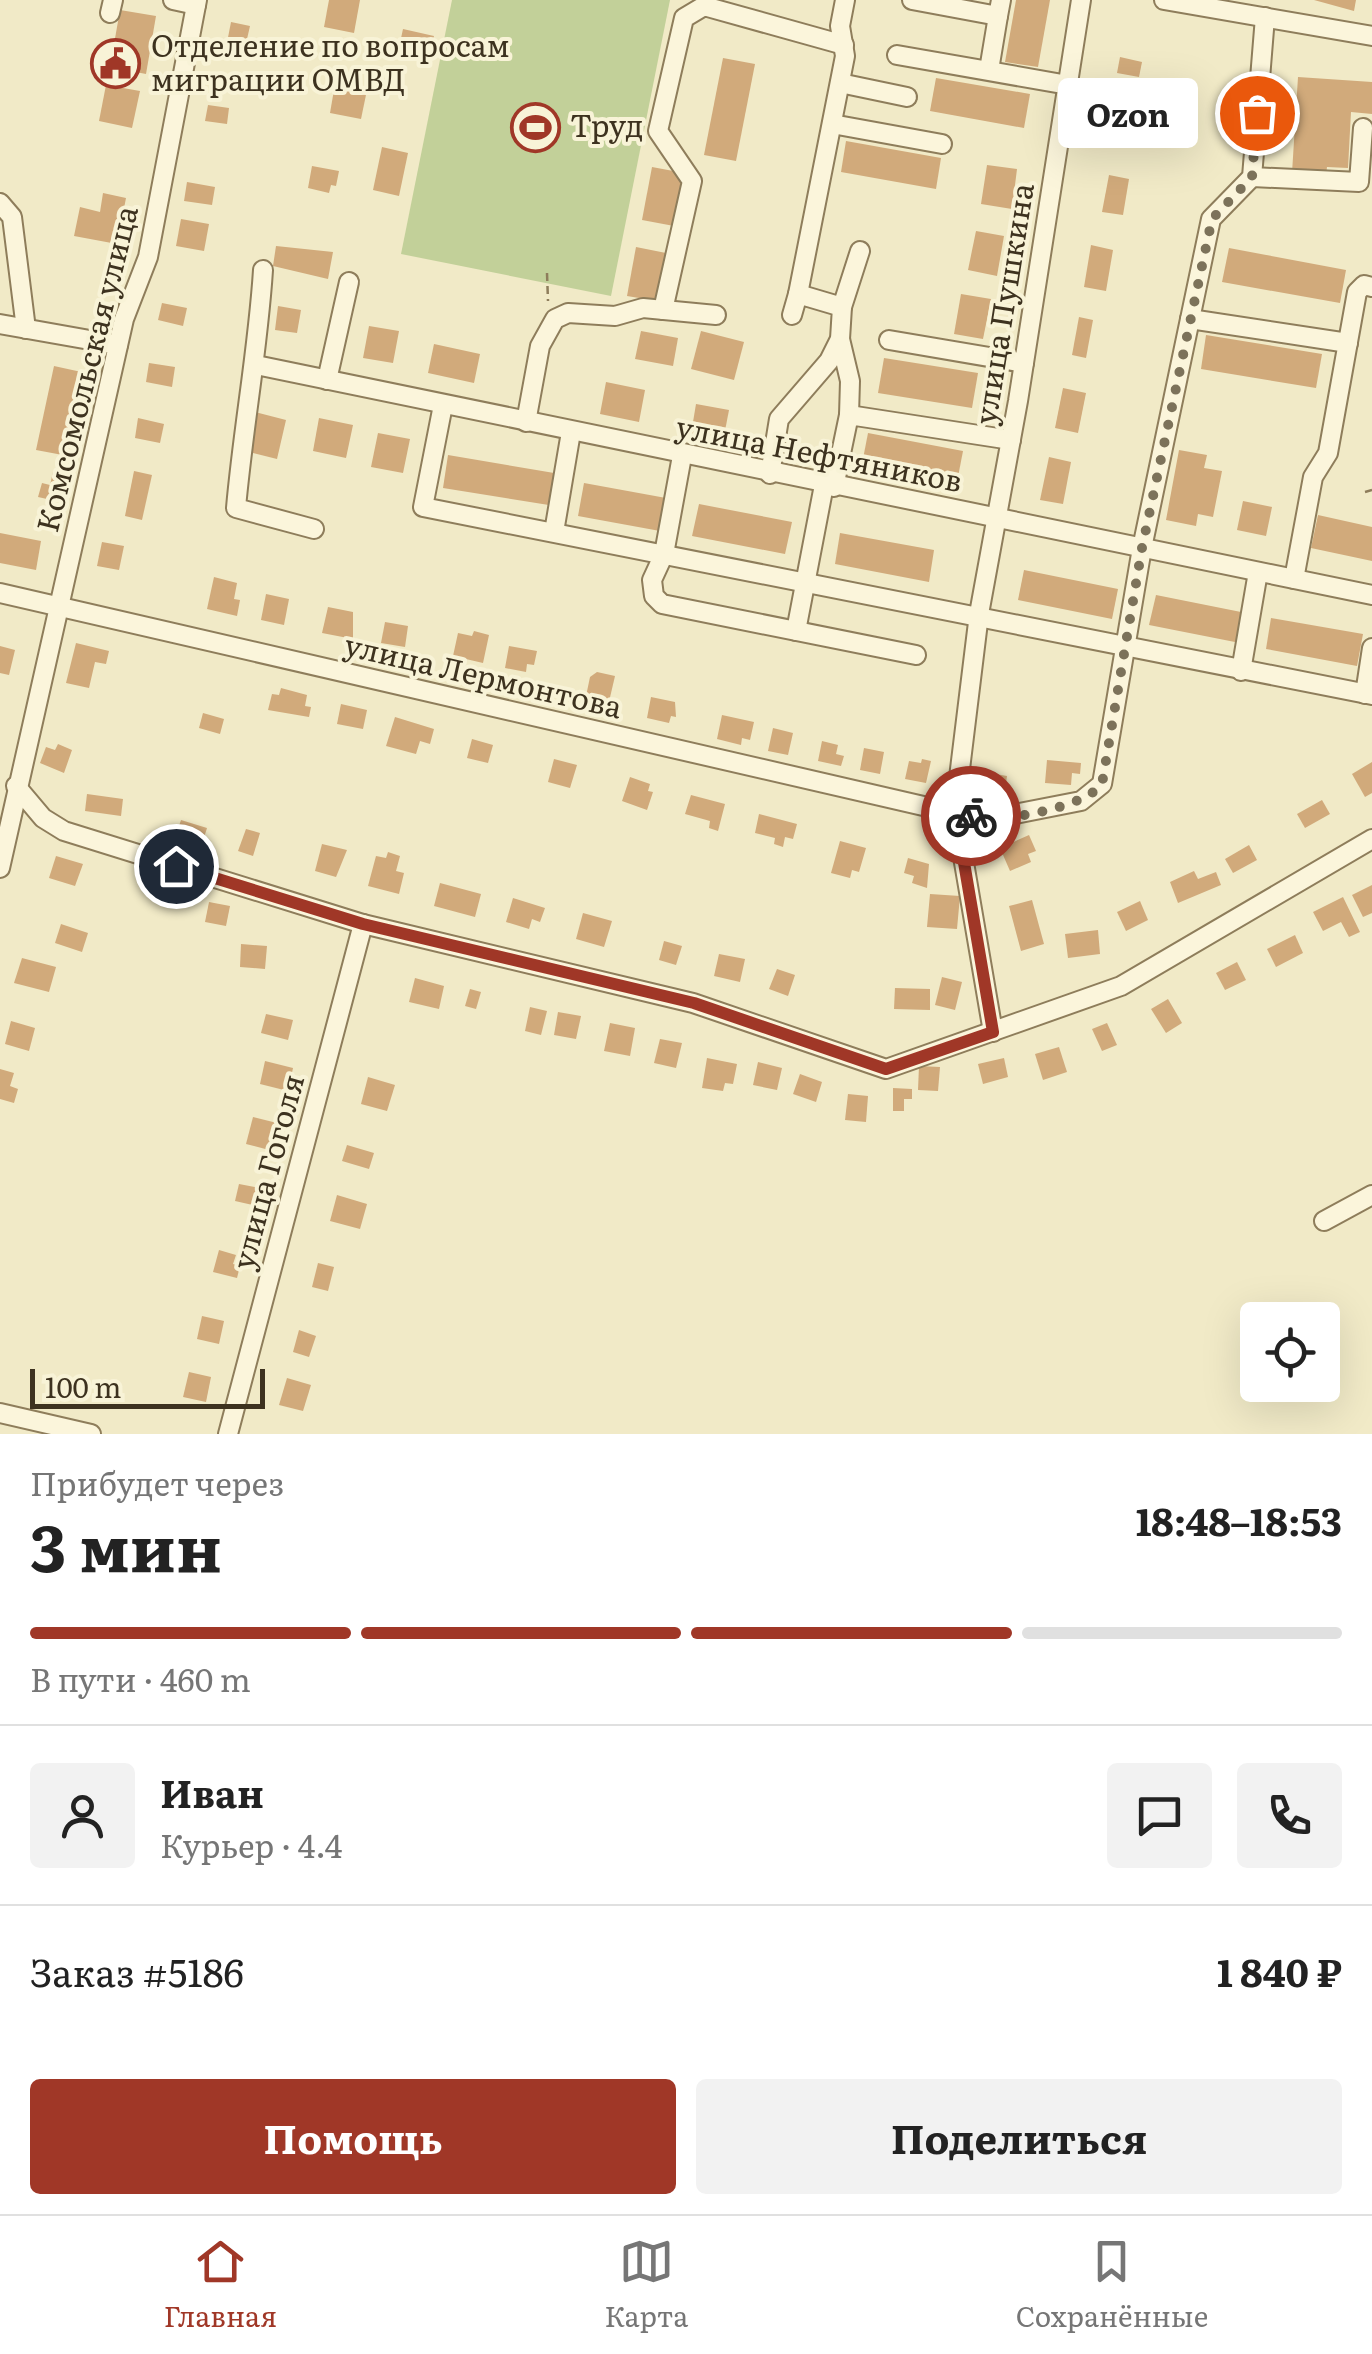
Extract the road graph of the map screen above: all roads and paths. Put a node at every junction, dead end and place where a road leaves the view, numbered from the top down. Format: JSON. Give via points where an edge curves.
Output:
{"nodes":[{"id":1,"x":173,"y":0,"type":"edge"},
{"id":2,"x":845,"y":0,"type":"edge"},
{"id":3,"x":912,"y":0,"type":"edge"},
{"id":4,"x":1081,"y":0,"type":"edge"},
{"id":5,"x":1164,"y":0,"type":"edge"},
{"id":6,"x":197,"y":3,"type":"edge"},
{"id":7,"x":1000,"y":8,"type":"edge"},
{"id":8,"x":1265,"y":18,"type":"junction"},
{"id":9,"x":1372,"y":36,"type":"edge"},
{"id":10,"x":844,"y":44,"type":"junction"},
{"id":11,"x":897,"y":54,"type":"dead end"},
{"id":12,"x":989,"y":70,"type":"junction"},
{"id":13,"x":840,"y":83,"type":"junction"},
{"id":14,"x":1068,"y":85,"type":"junction"},
{"id":15,"x":907,"y":96,"type":"dead end"},
{"id":16,"x":832,"y":124,"type":"junction"},
{"id":17,"x":1364,"y":128,"type":"dead end"},
{"id":18,"x":942,"y":144,"type":"dead end"},
{"id":19,"x":1252,"y":177,"type":"junction"},
{"id":20,"x":0,"y":203,"type":"edge"},
{"id":21,"x":860,"y":250,"type":"dead end"},
{"id":22,"x":264,"y":270,"type":"dead end"},
{"id":23,"x":547,"y":272,"type":"dead end"},
{"id":24,"x":349,"y":282,"type":"dead end"},
{"id":25,"x":1372,"y":287,"type":"edge"},
{"id":26,"x":798,"y":294,"type":"junction"},
{"id":27,"x":842,"y":307,"type":"junction"},
{"id":28,"x":663,"y":310,"type":"junction"},
{"id":29,"x":716,"y":315,"type":"dead end"},
{"id":30,"x":792,"y":315,"type":"dead end"},
{"id":31,"x":1190,"y":319,"type":"junction"},
{"id":32,"x":0,"y":324,"type":"edge"},
{"id":33,"x":26,"y":329,"type":"junction"},
{"id":34,"x":546,"y":330,"type":"junction"},
{"id":35,"x":840,"y":339,"type":"junction"},
{"id":36,"x":889,"y":340,"type":"dead end"},
{"id":37,"x":1348,"y":343,"type":"junction"},
{"id":38,"x":118,"y":345,"type":"junction"},
{"id":39,"x":1024,"y":363,"type":"junction"},
{"id":40,"x":256,"y":366,"type":"junction"},
{"id":41,"x":327,"y":380,"type":"junction"},
{"id":42,"x":443,"y":405,"type":"junction"},
{"id":43,"x":849,"y":415,"type":"junction"},
{"id":44,"x":526,"y":422,"type":"junction"},
{"id":45,"x":571,"y":432,"type":"junction"},
{"id":46,"x":1011,"y":440,"type":"junction"},
{"id":47,"x":682,"y":456,"type":"junction"},
{"id":48,"x":770,"y":474,"type":"junction"},
{"id":49,"x":829,"y":486,"type":"junction"},
{"id":50,"x":1372,"y":490,"type":"edge"},
{"id":51,"x":1364,"y":492,"type":"dead end"},
{"id":52,"x":996,"y":518,"type":"junction"},
{"id":53,"x":314,"y":529,"type":"dead end"},
{"id":54,"x":554,"y":532,"type":"junction"},
{"id":55,"x":1142,"y":548,"type":"junction"},
{"id":56,"x":664,"y":554,"type":"junction"},
{"id":57,"x":1258,"y":572,"type":"junction"},
{"id":58,"x":1294,"y":579,"type":"junction"},
{"id":59,"x":805,"y":581,"type":"junction"},
{"id":60,"x":0,"y":593,"type":"edge"},
{"id":61,"x":1372,"y":594,"type":"edge"},
{"id":62,"x":59,"y":605,"type":"junction"},
{"id":63,"x":979,"y":614,"type":"junction"},
{"id":64,"x":796,"y":631,"type":"junction"},
{"id":65,"x":1124,"y":647,"type":"junction"},
{"id":66,"x":1372,"y":648,"type":"edge"},
{"id":67,"x":916,"y":655,"type":"dead end"},
{"id":68,"x":1241,"y":671,"type":"junction"},
{"id":69,"x":1368,"y":694,"type":"edge"},
{"id":70,"x":16,"y":786,"type":"junction"},
{"id":71,"x":955,"y":810,"type":"junction"},
{"id":72,"x":1372,"y":839,"type":"edge"},
{"id":73,"x":0,"y":868,"type":"edge"},
{"id":74,"x":363,"y":924,"type":"junction"},
{"id":75,"x":993,"y":1032,"type":"junction"},
{"id":76,"x":1372,"y":1195,"type":"edge"},
{"id":77,"x":1324,"y":1221,"type":"dead end"},
{"id":78,"x":0,"y":1412,"type":"edge"},
{"id":79,"x":91,"y":1434,"type":"edge"},
{"id":80,"x":228,"y":1434,"type":"edge"}],
"edges":[{"from":1,"to":6,"type":"street"},
{"from":2,"to":10,"type":"street"},
{"from":3,"to":7,"type":"street"},
{"from":4,"to":14,"type":"street","name":"улица Пушкина"},
{"from":5,"to":8,"type":"street"},
{"from":6,"to":38,"type":"street","name":"Комсомольская улица","via":[[148,257]]},
{"from":7,"to":12,"type":"street"},
{"from":8,"to":9,"type":"street"},
{"from":8,"to":19,"type":"street"},
{"from":10,"to":13,"type":"street"},
{"from":10,"to":28,"type":"street","via":[[704,6],[684,18],[658,131],[692,181]]},
{"from":11,"to":12,"type":"street"},
{"from":12,"to":14,"type":"street"},
{"from":13,"to":15,"type":"street"},
{"from":13,"to":16,"type":"street"},
{"from":14,"to":39,"type":"street","name":"улица Пушкина"},
{"from":16,"to":18,"type":"street"},
{"from":16,"to":26,"type":"street"},
{"from":17,"to":19,"type":"street","via":[[1359,182]]},
{"from":19,"to":31,"type":"street","via":[[1212,219]]},
{"from":20,"to":33,"type":"street","via":[[12,217]]},
{"from":21,"to":27,"type":"street"},
{"from":22,"to":40,"type":"street"},
{"from":23,"to":34,"type":"path"},
{"from":24,"to":41,"type":"street"},
{"from":25,"to":37,"type":"street","via":[[1358,292]]},
{"from":26,"to":27,"type":"street"},
{"from":26,"to":30,"type":"street"},
{"from":27,"to":35,"type":"street"},
{"from":28,"to":29,"type":"street"},
{"from":28,"to":34,"type":"street","via":[[568,313]]},
{"from":31,"to":37,"type":"street"},
{"from":31,"to":55,"type":"street"},
{"from":32,"to":33,"type":"street"},
{"from":33,"to":38,"type":"street"},
{"from":34,"to":44,"type":"street"},
{"from":35,"to":43,"type":"street"},
{"from":35,"to":48,"type":"street","via":[[779,419]]},
{"from":36,"to":39,"type":"street"},
{"from":37,"to":58,"type":"street","via":[[1328,452],[1312,477],[1319,502]]},
{"from":38,"to":62,"type":"street","name":"Комсомольская улица"},
{"from":39,"to":46,"type":"street","name":"улица Пушкина"},
{"from":40,"to":41,"type":"street","name":"улица Нефтяников"},
{"from":40,"to":53,"type":"street","via":[[236,508]]},
{"from":41,"to":42,"type":"street","name":"улица Нефтяников"},
{"from":42,"to":44,"type":"street","name":"улица Нефтяников"},
{"from":42,"to":54,"type":"street","via":[[423,506]]},
{"from":43,"to":46,"type":"street"},
{"from":43,"to":49,"type":"street"},
{"from":44,"to":45,"type":"street","name":"улица Нефтяников"},
{"from":45,"to":47,"type":"street","name":"улица Нефтяников"},
{"from":45,"to":54,"type":"street"},
{"from":46,"to":52,"type":"street","name":"улица Пушкина"},
{"from":47,"to":48,"type":"street","name":"улица Нефтяников"},
{"from":47,"to":56,"type":"street"},
{"from":48,"to":49,"type":"street","name":"улица Нефтяников"},
{"from":49,"to":52,"type":"street","name":"улица Нефтяников"},
{"from":49,"to":59,"type":"street"},
{"from":50,"to":51,"type":"path"},
{"from":52,"to":55,"type":"street","name":"улица Нефтяников"},
{"from":52,"to":63,"type":"street","name":"улица Пушкина"},
{"from":54,"to":56,"type":"street"},
{"from":55,"to":57,"type":"street","name":"улица Нефтяников"},
{"from":55,"to":65,"type":"street"},
{"from":56,"to":59,"type":"street"},
{"from":56,"to":64,"type":"street","via":[[652,580],[662,604]]},
{"from":57,"to":58,"type":"street","name":"улица Нефтяников"},
{"from":57,"to":68,"type":"street"},
{"from":58,"to":61,"type":"street","name":"улица Нефтяников"},
{"from":59,"to":63,"type":"street"},
{"from":59,"to":64,"type":"street"},
{"from":60,"to":62,"type":"street","name":"улица Лермонтова"},
{"from":62,"to":70,"type":"street","name":"Комсомольская улица"},
{"from":62,"to":71,"type":"street","name":"улица Лермонтова"},
{"from":63,"to":65,"type":"street"},
{"from":63,"to":71,"type":"street","name":"улица Пушкина"},
{"from":64,"to":67,"type":"street"},
{"from":65,"to":68,"type":"street"},
{"from":65,"to":71,"type":"street","name":"улица Лермонтова","via":[[1096,792],[999,820]]},
{"from":66,"to":69,"type":"street"},
{"from":68,"to":69,"type":"street"},
{"from":70,"to":73,"type":"street","name":"Комсомольская улица"},
{"from":70,"to":74,"type":"street","via":[[64,831]]},
{"from":71,"to":75,"type":"street","name":"улица Пушкина"},
{"from":72,"to":75,"type":"street","via":[[1121,986]]},
{"from":74,"to":75,"type":"street","via":[[694,1003],[886,1069]]},
{"from":74,"to":80,"type":"street","name":"улица Гоголя"},
{"from":76,"to":77,"type":"street"},
{"from":78,"to":79,"type":"street"}]}
